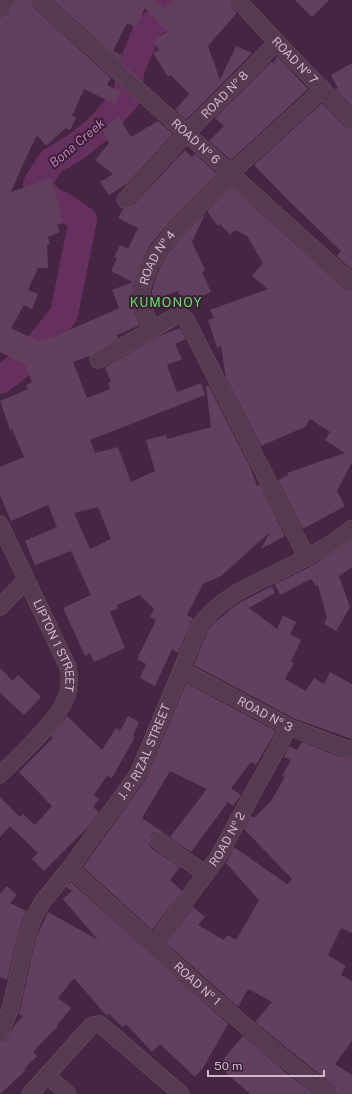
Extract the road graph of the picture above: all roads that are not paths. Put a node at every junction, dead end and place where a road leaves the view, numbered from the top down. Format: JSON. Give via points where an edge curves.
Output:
{"nodes":[{"id":1,"x":6,"y":0,"type":"edge"},
{"id":2,"x":39,"y":0,"type":"edge"},
{"id":3,"x":238,"y":0,"type":"edge"},
{"id":4,"x":0,"y":10,"type":"edge"},
{"id":5,"x":276,"y":43,"type":"junction"},
{"id":6,"x":323,"y":89,"type":"junction"},
{"id":7,"x":352,"y":121,"type":"edge"},
{"id":8,"x":187,"y":133,"type":"junction"},
{"id":9,"x":231,"y":173,"type":"junction"},
{"id":10,"x":125,"y":200,"type":"dead end"},
{"id":11,"x":352,"y":283,"type":"edge"},
{"id":12,"x":152,"y":328,"type":"junction"},
{"id":13,"x":98,"y":360,"type":"dead end"},
{"id":14,"x":0,"y":524,"type":"edge"},
{"id":15,"x":352,"y":528,"type":"edge"},
{"id":16,"x":307,"y":558,"type":"junction"},
{"id":17,"x":26,"y":580,"type":"junction"},
{"id":18,"x":0,"y":607,"type":"edge"},
{"id":19,"x":182,"y":670,"type":"junction"},
{"id":20,"x":289,"y":727,"type":"junction"},
{"id":21,"x":352,"y":749,"type":"edge"},
{"id":22,"x":0,"y":775,"type":"edge"},
{"id":23,"x":158,"y":841,"type":"dead end"},
{"id":24,"x":70,"y":868,"type":"junction"},
{"id":25,"x":206,"y":874,"type":"junction"},
{"id":26,"x":154,"y":944,"type":"junction"},
{"id":27,"x":0,"y":1034,"type":"edge"},
{"id":28,"x":47,"y":1075,"type":"junction"},
{"id":29,"x":30,"y":1094,"type":"edge"},
{"id":30,"x":68,"y":1094,"type":"edge"},
{"id":31,"x":181,"y":1094,"type":"edge"},
{"id":32,"x":329,"y":1094,"type":"edge"}],
"edges":[{"from":1,"to":4,"type":"street"},
{"from":2,"to":8,"type":"street","name":"ROAD № 6"},
{"from":3,"to":5,"type":"street","name":"ROAD № 7"},
{"from":5,"to":6,"type":"street","name":"ROAD № 7"},
{"from":5,"to":8,"type":"street","name":"ROAD № 8"},
{"from":6,"to":7,"type":"street","name":"ROAD № 7"},
{"from":6,"to":9,"type":"street","name":"ROAD № 4"},
{"from":8,"to":9,"type":"street","name":"ROAD № 6"},
{"from":8,"to":10,"type":"street","name":"ROAD № 8"},
{"from":9,"to":11,"type":"street","name":"ROAD № 6"},
{"from":9,"to":12,"type":"street","name":"ROAD № 4","via":[[174,231],[158,251],[148,270],[142,290],[142,305]]},
{"from":12,"to":13,"type":"street"},
{"from":12,"to":16,"type":"street","via":[[176,316],[186,319]]},
{"from":14,"to":17,"type":"street","name":"LIPTON 1 STREET"},
{"from":15,"to":16,"type":"street","name":"J. P. RIZAL STREET"},
{"from":16,"to":19,"type":"street","name":"J. P. RIZAL STREET","via":[[233,594],[209,613],[194,638]]},
{"from":17,"to":18,"type":"street"},
{"from":17,"to":22,"type":"street","name":"LIPTON 1 STREET","via":[[68,667],[70,679],[68,693],[55,718]]},
{"from":19,"to":20,"type":"street","name":"ROAD № 3"},
{"from":19,"to":24,"type":"street","name":"J. P. RIZAL STREET","via":[[138,774]]},
{"from":20,"to":21,"type":"street","name":"ROAD № 3"},
{"from":20,"to":25,"type":"street","name":"ROAD № 2","via":[[218,857]]},
{"from":23,"to":25,"type":"street"},
{"from":24,"to":26,"type":"street","name":"ROAD № 1"},
{"from":24,"to":27,"type":"street","name":"J. P. RIZAL STREET","via":[[43,901],[34,917],[27,935],[10,1010]]},
{"from":25,"to":26,"type":"street","name":"ROAD № 2"},
{"from":26,"to":32,"type":"street","name":"ROAD № 1","via":[[211,997]]},
{"from":28,"to":29,"type":"street"},
{"from":28,"to":30,"type":"street"},
{"from":28,"to":31,"type":"street","via":[[96,1023]]}]}
